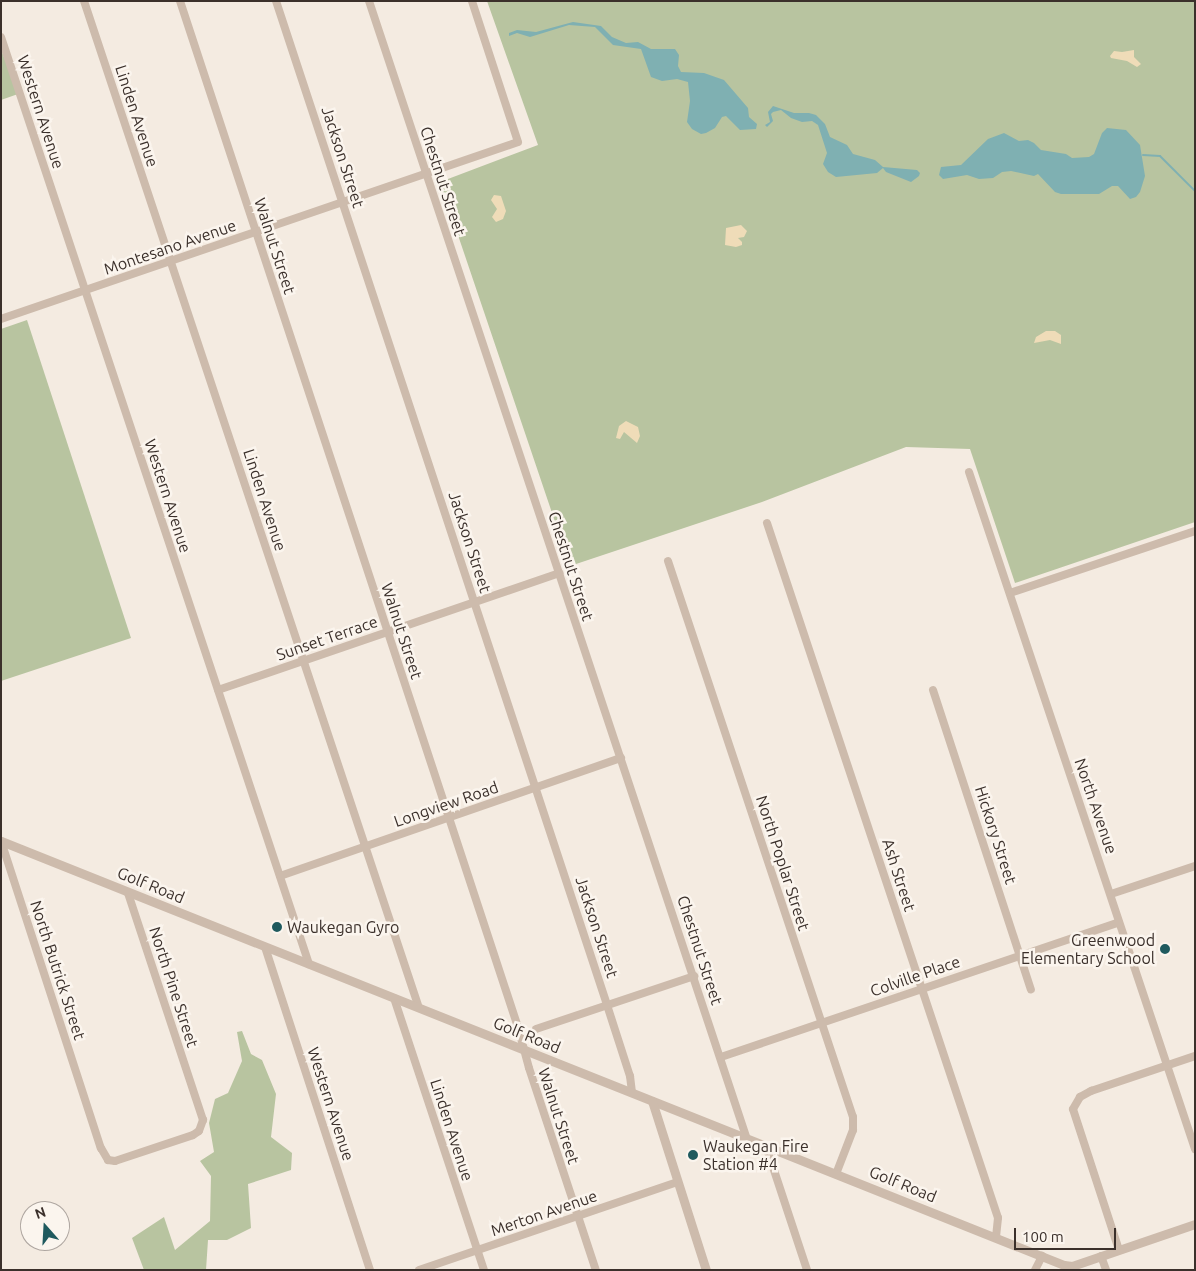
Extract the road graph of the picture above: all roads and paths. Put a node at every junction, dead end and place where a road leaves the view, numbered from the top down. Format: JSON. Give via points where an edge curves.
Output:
{"nodes":[{"id":1,"x":84,"y":1,"type":"edge"},
{"id":2,"x":180,"y":1,"type":"edge"},
{"id":3,"x":276,"y":1,"type":"edge"},
{"id":4,"x":369,"y":1,"type":"edge"},
{"id":5,"x":472,"y":1,"type":"edge"},
{"id":6,"x":1,"y":37,"type":"edge"},
{"id":7,"x":426,"y":174,"type":"junction"},
{"id":8,"x":342,"y":203,"type":"junction"},
{"id":9,"x":256,"y":232,"type":"junction"},
{"id":10,"x":171,"y":261,"type":"junction"},
{"id":11,"x":86,"y":290,"type":"junction"},
{"id":12,"x":1,"y":319,"type":"edge"},
{"id":13,"x":969,"y":472,"type":"dead end"},
{"id":14,"x":767,"y":523,"type":"dead end"},
{"id":15,"x":1195,"y":531,"type":"edge"},
{"id":16,"x":668,"y":561,"type":"dead end"},
{"id":17,"x":559,"y":573,"type":"junction"},
{"id":18,"x":1010,"y":593,"type":"junction"},
{"id":19,"x":474,"y":602,"type":"junction"},
{"id":20,"x":388,"y":632,"type":"junction"},
{"id":21,"x":303,"y":660,"type":"junction"},
{"id":22,"x":218,"y":690,"type":"junction"},
{"id":23,"x":933,"y":690,"type":"dead end"},
{"id":24,"x":621,"y":758,"type":"junction"},
{"id":25,"x":535,"y":788,"type":"junction"},
{"id":26,"x":449,"y":818,"type":"junction"},
{"id":27,"x":1,"y":841,"type":"edge"},
{"id":28,"x":365,"y":847,"type":"junction"},
{"id":29,"x":1195,"y":866,"type":"edge"},
{"id":30,"x":280,"y":876,"type":"junction"},
{"id":31,"x":128,"y":893,"type":"junction"},
{"id":32,"x":1111,"y":894,"type":"junction"},
{"id":33,"x":1119,"y":922,"type":"junction"},
{"id":34,"x":265,"y":947,"type":"junction"},
{"id":35,"x":1021,"y":954,"type":"junction"},
{"id":36,"x":309,"y":964,"type":"junction"},
{"id":37,"x":694,"y":976,"type":"junction"},
{"id":38,"x":922,"y":987,"type":"junction"},
{"id":39,"x":1031,"y":989,"type":"dead end"},
{"id":40,"x":394,"y":998,"type":"junction"},
{"id":41,"x":607,"y":1005,"type":"junction"},
{"id":42,"x":418,"y":1008,"type":"junction"},
{"id":43,"x":822,"y":1023,"type":"junction"},
{"id":44,"x":536,"y":1029,"type":"dead end"},
{"id":45,"x":524,"y":1050,"type":"junction"},
{"id":46,"x":1195,"y":1056,"type":"edge"},
{"id":47,"x":721,"y":1057,"type":"junction"},
{"id":48,"x":1167,"y":1065,"type":"junction"},
{"id":49,"x":193,"y":1090,"type":"joint"},
{"id":50,"x":632,"y":1093,"type":"junction"},
{"id":51,"x":652,"y":1101,"type":"junction"},
{"id":52,"x":748,"y":1139,"type":"junction"},
{"id":53,"x":766,"y":1146,"type":"junction"},
{"id":54,"x":1195,"y":1149,"type":"edge"},
{"id":55,"x":836,"y":1174,"type":"junction"},
{"id":56,"x":678,"y":1182,"type":"junction"},
{"id":57,"x":578,"y":1216,"type":"junction"},
{"id":58,"x":1195,"y":1224,"type":"edge"},
{"id":59,"x":996,"y":1237,"type":"junction"},
{"id":60,"x":478,"y":1250,"type":"junction"},
{"id":61,"x":1119,"y":1250,"type":"junction"},
{"id":62,"x":1042,"y":1256,"type":"junction"},
{"id":63,"x":1101,"y":1256,"type":"junction"},
{"id":64,"x":370,"y":1270,"type":"edge"},
{"id":65,"x":419,"y":1270,"type":"edge"},
{"id":66,"x":484,"y":1270,"type":"edge"},
{"id":67,"x":596,"y":1270,"type":"edge"},
{"id":68,"x":706,"y":1270,"type":"edge"},
{"id":69,"x":807,"y":1270,"type":"edge"},
{"id":70,"x":1035,"y":1270,"type":"edge"},
{"id":71,"x":1106,"y":1270,"type":"edge"}],
"edges":[{"from":1,"to":10,"type":"street","name":"Linden Avenue"},
{"from":2,"to":9,"type":"street","name":"Walnut Street"},
{"from":3,"to":8,"type":"street","name":"Jackson Street"},
{"from":4,"to":7,"type":"street","name":"Chestnut Street"},
{"from":5,"to":7,"type":"street","name":"Montesano Avenue","via":[[518,142]]},
{"from":6,"to":11,"type":"street","name":"Western Avenue"},
{"from":7,"to":8,"type":"street","name":"Montesano Avenue"},
{"from":7,"to":17,"type":"street","name":"Chestnut Street"},
{"from":8,"to":9,"type":"street","name":"Montesano Avenue"},
{"from":8,"to":19,"type":"street","name":"Jackson Street"},
{"from":9,"to":10,"type":"street","name":"Montesano Avenue"},
{"from":9,"to":20,"type":"street","name":"Walnut Street"},
{"from":10,"to":11,"type":"street","name":"Montesano Avenue"},
{"from":10,"to":21,"type":"street","name":"Linden Avenue"},
{"from":11,"to":12,"type":"street","name":"Montesano Avenue"},
{"from":11,"to":22,"type":"street","name":"Western Avenue"},
{"from":13,"to":18,"type":"street","name":"North Avenue"},
{"from":14,"to":38,"type":"street","name":"Ash Street"},
{"from":15,"to":18,"type":"street"},
{"from":16,"to":43,"type":"street","name":"North Poplar Street"},
{"from":17,"to":19,"type":"street","name":"Sunset Terrace"},
{"from":17,"to":24,"type":"street","name":"Chestnut Street"},
{"from":18,"to":32,"type":"street","name":"North Avenue"},
{"from":19,"to":20,"type":"street","name":"Sunset Terrace"},
{"from":19,"to":25,"type":"street","name":"Jackson Street"},
{"from":20,"to":21,"type":"street","name":"Sunset Terrace"},
{"from":20,"to":26,"type":"street","name":"Walnut Street"},
{"from":21,"to":22,"type":"street","name":"Sunset Terrace"},
{"from":21,"to":28,"type":"street","name":"Linden Avenue"},
{"from":22,"to":30,"type":"street","name":"Western Avenue"},
{"from":23,"to":35,"type":"street","name":"Hickory Street"},
{"from":24,"to":25,"type":"street","name":"Longview Road"},
{"from":24,"to":37,"type":"street","name":"Chestnut Street"},
{"from":25,"to":26,"type":"street","name":"Longview Road"},
{"from":25,"to":41,"type":"street","name":"Jackson Street"},
{"from":26,"to":28,"type":"street","name":"Longview Road"},
{"from":26,"to":45,"type":"street","name":"Walnut Street"},
{"from":27,"to":31,"type":"street","name":"Golf Road"},
{"from":27,"to":49,"type":"street","name":"North Butrick Street","via":[[105,1157],[114,1161],[194,1135],[203,1120]]},
{"from":28,"to":30,"type":"street","name":"Longview Road"},
{"from":28,"to":42,"type":"street","name":"Linden Avenue"},
{"from":29,"to":32,"type":"street"},
{"from":30,"to":36,"type":"street","name":"Western Avenue"},
{"from":31,"to":34,"type":"street","name":"Golf Road"},
{"from":31,"to":49,"type":"street","name":"North Pine Street"},
{"from":32,"to":33,"type":"street","name":"North Avenue"},
{"from":33,"to":35,"type":"street","name":"Colville Place"},
{"from":33,"to":48,"type":"street","name":"North Avenue"},
{"from":34,"to":36,"type":"street","name":"Golf Road"},
{"from":34,"to":64,"type":"street","name":"Western Avenue"},
{"from":35,"to":38,"type":"street","name":"Colville Place"},
{"from":35,"to":39,"type":"street","name":"Hickory Street"},
{"from":36,"to":40,"type":"street","name":"Golf Road"},
{"from":37,"to":41,"type":"street"},
{"from":37,"to":47,"type":"street","name":"Chestnut Street"},
{"from":38,"to":43,"type":"street","name":"Colville Place"},
{"from":38,"to":59,"type":"street","name":"Ash Street","via":[[998,1218]]},
{"from":40,"to":42,"type":"street","name":"Golf Road"},
{"from":40,"to":60,"type":"street","name":"Linden Avenue"},
{"from":41,"to":44,"type":"street"},
{"from":41,"to":50,"type":"street","name":"Jackson Street","via":[[630,1076]]},
{"from":42,"to":45,"type":"street","name":"Golf Road"},
{"from":43,"to":47,"type":"street","name":"Colville Place"},
{"from":43,"to":55,"type":"street","name":"North Poplar Street","via":[[853,1117],[853,1130]]},
{"from":45,"to":50,"type":"street","name":"Golf Road"},
{"from":45,"to":57,"type":"street","name":"Walnut Street"},
{"from":46,"to":48,"type":"street"},
{"from":47,"to":52,"type":"street","name":"Chestnut Street"},
{"from":48,"to":54,"type":"street","name":"North Avenue"},
{"from":48,"to":61,"type":"street","via":[[1091,1091],[1080,1097],[1073,1109]]},
{"from":50,"to":51,"type":"street","name":"Golf Road"},
{"from":51,"to":52,"type":"street","name":"Golf Road"},
{"from":51,"to":56,"type":"street"},
{"from":52,"to":53,"type":"street","name":"Golf Road"},
{"from":53,"to":55,"type":"street","name":"Golf Road"},
{"from":53,"to":69,"type":"street"},
{"from":55,"to":59,"type":"street","name":"Golf Road"},
{"from":56,"to":57,"type":"street","name":"Merton Avenue"},
{"from":56,"to":68,"type":"street"},
{"from":57,"to":60,"type":"street","name":"Merton Avenue"},
{"from":57,"to":67,"type":"street","name":"Walnut Street"},
{"from":58,"to":61,"type":"street","name":"Golf Road"},
{"from":59,"to":62,"type":"street","name":"Golf Road"},
{"from":60,"to":65,"type":"street","name":"Merton Avenue"},
{"from":60,"to":66,"type":"street","name":"Linden Avenue"},
{"from":61,"to":63,"type":"street","name":"Golf Road"},
{"from":62,"to":63,"type":"street","name":"Golf Road","via":[[1072,1266]]},
{"from":62,"to":70,"type":"street"},
{"from":63,"to":71,"type":"street"}]}
